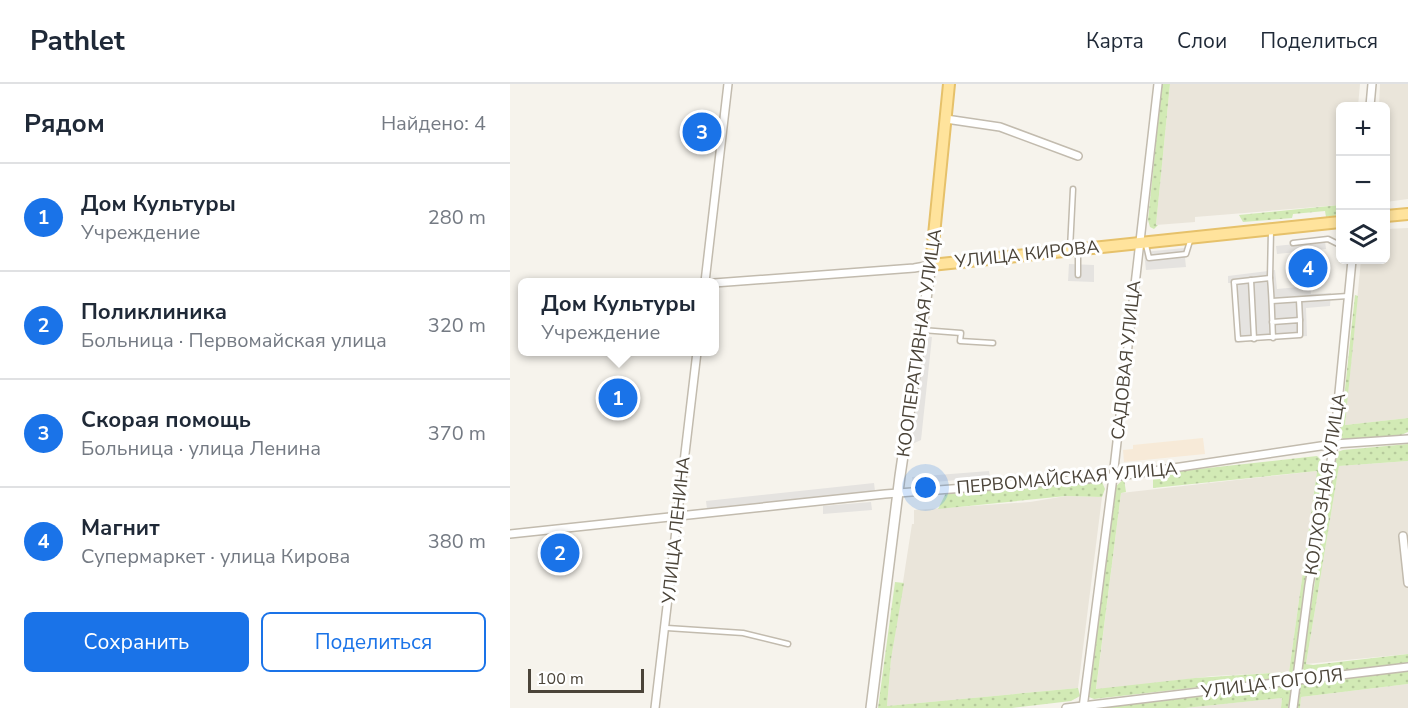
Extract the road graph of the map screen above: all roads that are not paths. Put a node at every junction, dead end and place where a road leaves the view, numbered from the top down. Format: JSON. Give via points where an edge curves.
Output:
{"nodes":[{"id":1,"x":728,"y":84,"type":"edge"},
{"id":2,"x":949,"y":84,"type":"edge"},
{"id":3,"x":1158,"y":84,"type":"edge"},
{"id":4,"x":1372,"y":84,"type":"edge"},
{"id":5,"x":1370,"y":102,"type":"edge"},
{"id":6,"x":946,"y":119,"type":"junction"},
{"id":7,"x":1078,"y":156,"type":"dead end"},
{"id":8,"x":1073,"y":189,"type":"dead end"},
{"id":9,"x":1408,"y":214,"type":"edge"},
{"id":10,"x":1390,"y":216,"type":"edge"},
{"id":11,"x":1336,"y":222,"type":"edge"},
{"id":12,"x":1270,"y":229,"type":"junction"},
{"id":13,"x":1191,"y":237,"type":"junction"},
{"id":14,"x":1142,"y":242,"type":"junction"},
{"id":15,"x":1293,"y":243,"type":"dead end"},
{"id":16,"x":1336,"y":243,"type":"edge"},
{"id":17,"x":1074,"y":249,"type":"junction"},
{"id":18,"x":1352,"y":264,"type":"edge"},
{"id":19,"x":931,"y":265,"type":"junction"},
{"id":20,"x":1078,"y":275,"type":"dead end"},
{"id":21,"x":705,"y":278,"type":"edge"},
{"id":22,"x":1270,"y":278,"type":"junction"},
{"id":23,"x":1251,"y":280,"type":"junction"},
{"id":24,"x":719,"y":283,"type":"edge"},
{"id":25,"x":1349,"y":296,"type":"junction"},
{"id":26,"x":1299,"y":299,"type":"junction"},
{"id":27,"x":1272,"y":301,"type":"junction"},
{"id":28,"x":1300,"y":320,"type":"junction"},
{"id":29,"x":1272,"y":322,"type":"junction"},
{"id":30,"x":920,"y":330,"type":"junction"},
{"id":31,"x":1273,"y":338,"type":"junction"},
{"id":32,"x":1254,"y":339,"type":"junction"},
{"id":33,"x":993,"y":344,"type":"dead end"},
{"id":34,"x":696,"y":356,"type":"edge"},
{"id":35,"x":1408,"y":439,"type":"edge"},
{"id":36,"x":1334,"y":444,"type":"junction"},
{"id":37,"x":1113,"y":477,"type":"junction"},
{"id":38,"x":898,"y":493,"type":"junction"},
{"id":39,"x":676,"y":517,"type":"junction"},
{"id":40,"x":510,"y":534,"type":"edge"},
{"id":41,"x":1402,"y":536,"type":"dead end"},
{"id":42,"x":1408,"y":583,"type":"edge"},
{"id":43,"x":667,"y":628,"type":"junction"},
{"id":44,"x":788,"y":644,"type":"dead end"},
{"id":45,"x":1408,"y":667,"type":"edge"},
{"id":46,"x":1297,"y":680,"type":"junction"},
{"id":47,"x":1083,"y":707,"type":"edge"},
{"id":48,"x":655,"y":708,"type":"edge"},
{"id":49,"x":871,"y":708,"type":"edge"},
{"id":50,"x":1066,"y":708,"type":"edge"},
{"id":51,"x":1293,"y":708,"type":"edge"}],
"edges":[{"from":1,"to":21,"type":"street"},
{"from":2,"to":6,"type":"main road","name":"КООПЕРАТИВНАЯ УЛИЦА"},
{"from":3,"to":14,"type":"street","name":"САДОВАЯ УЛИЦА"},
{"from":4,"to":5,"type":"street"},
{"from":6,"to":7,"type":"street","via":[[1000,127]]},
{"from":6,"to":19,"type":"main road","name":"КООПЕРАТИВНАЯ УЛИЦА"},
{"from":8,"to":17,"type":"lane"},
{"from":9,"to":10,"type":"main road"},
{"from":11,"to":12,"type":"main road","name":"УЛИЦА КИРОВА"},
{"from":12,"to":13,"type":"main road","name":"УЛИЦА КИРОВА"},
{"from":12,"to":22,"type":"lane"},
{"from":13,"to":14,"type":"main road","name":"УЛИЦА КИРОВА"},
{"from":13,"to":14,"type":"lane","via":[[1186,254],[1149,258]]},
{"from":14,"to":17,"type":"main road","name":"УЛИЦА КИРОВА"},
{"from":14,"to":37,"type":"street","name":"САДОВАЯ УЛИЦА"},
{"from":15,"to":16,"type":"lane","via":[[1328,239]]},
{"from":17,"to":19,"type":"main road","name":"УЛИЦА КИРОВА"},
{"from":17,"to":20,"type":"lane"},
{"from":18,"to":25,"type":"street","name":"КОЛХОЗНАЯ УЛИЦА"},
{"from":19,"to":24,"type":"street","name":"УЛИЦА КИРОВА"},
{"from":19,"to":30,"type":"street","name":"КООПЕРАТИВНАЯ УЛИЦА"},
{"from":22,"to":23,"type":"lane"},
{"from":22,"to":27,"type":"lane"},
{"from":23,"to":32,"type":"lane"},
{"from":23,"to":32,"type":"lane","via":[[1234,282],[1238,339]]},
{"from":25,"to":26,"type":"lane"},
{"from":25,"to":36,"type":"street","name":"КОЛХОЗНАЯ УЛИЦА"},
{"from":26,"to":27,"type":"lane"},
{"from":26,"to":28,"type":"lane"},
{"from":27,"to":29,"type":"lane"},
{"from":28,"to":29,"type":"lane"},
{"from":28,"to":31,"type":"lane","via":[[1300,335]]},
{"from":29,"to":31,"type":"lane"},
{"from":30,"to":33,"type":"lane","via":[[961,333],[960,341]]},
{"from":30,"to":38,"type":"street","name":"КООПЕРАТИВНАЯ УЛИЦА"},
{"from":31,"to":32,"type":"lane"},
{"from":34,"to":39,"type":"street","name":"УЛИЦА ЛЕНИНА"},
{"from":35,"to":36,"type":"street","name":"ПЕРВОМАЙСКАЯ УЛИЦА"},
{"from":36,"to":37,"type":"street","name":"ПЕРВОМАЙСКАЯ УЛИЦА"},
{"from":36,"to":46,"type":"street","name":"КОЛХОЗНАЯ УЛИЦА","via":[[1312,564]]},
{"from":37,"to":38,"type":"street","name":"ПЕРВОМАЙСКАЯ УЛИЦА"},
{"from":37,"to":47,"type":"street","name":"САДОВАЯ УЛИЦА"},
{"from":38,"to":39,"type":"street","name":"ПЕРВОМАЙСКАЯ УЛИЦА"},
{"from":38,"to":49,"type":"street","name":"КООПЕРАТИВНАЯ УЛИЦА"},
{"from":39,"to":40,"type":"street","name":"ПЕРВОМАЙСКАЯ УЛИЦА"},
{"from":39,"to":43,"type":"street","name":"УЛИЦА ЛЕНИНА"},
{"from":41,"to":42,"type":"street"},
{"from":43,"to":44,"type":"lane","via":[[743,633]]},
{"from":43,"to":48,"type":"street","name":"УЛИЦА ЛЕНИНА"},
{"from":45,"to":46,"type":"street","name":"УЛИЦА ГОГОЛЯ"},
{"from":46,"to":47,"type":"street","name":"УЛИЦА ГОГОЛЯ"},
{"from":46,"to":51,"type":"street","name":"КОЛХОЗНАЯ УЛИЦА"},
{"from":47,"to":50,"type":"street","name":"УЛИЦА ГОГОЛЯ"}]}
